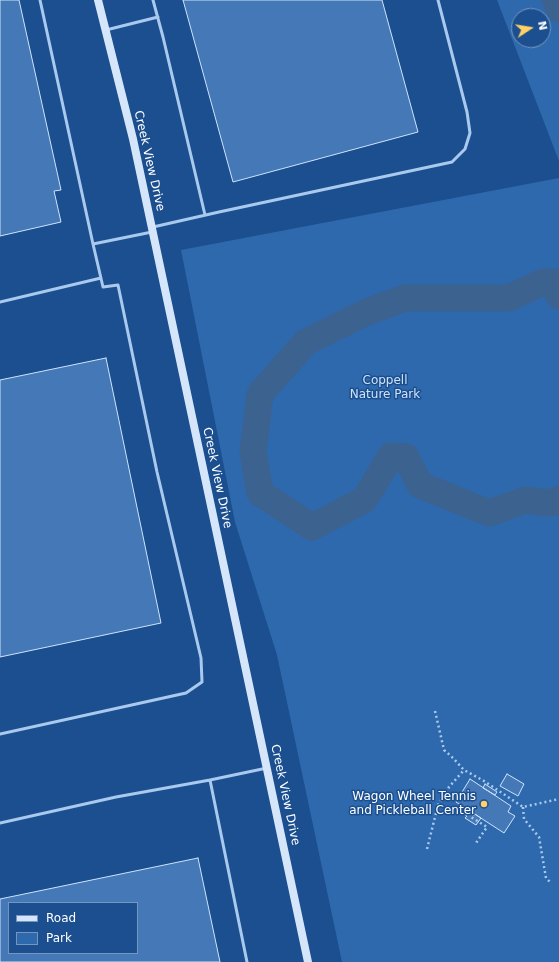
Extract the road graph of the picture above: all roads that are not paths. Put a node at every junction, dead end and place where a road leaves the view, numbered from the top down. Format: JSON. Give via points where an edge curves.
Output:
{"nodes":[{"id":1,"x":40,"y":0,"type":"edge"},
{"id":2,"x":98,"y":0,"type":"edge"},
{"id":3,"x":153,"y":0,"type":"edge"},
{"id":4,"x":438,"y":0,"type":"edge"},
{"id":5,"x":158,"y":17,"type":"junction"},
{"id":6,"x":106,"y":30,"type":"junction"},
{"id":7,"x":205,"y":215,"type":"junction"},
{"id":8,"x":152,"y":230,"type":"junction"},
{"id":9,"x":93,"y":244,"type":"junction"},
{"id":10,"x":101,"y":278,"type":"junction"},
{"id":11,"x":0,"y":302,"type":"edge"},
{"id":12,"x":0,"y":734,"type":"edge"},
{"id":13,"x":267,"y":768,"type":"junction"},
{"id":14,"x":210,"y":780,"type":"junction"},
{"id":15,"x":0,"y":823,"type":"edge"},
{"id":16,"x":247,"y":962,"type":"edge"},
{"id":17,"x":308,"y":962,"type":"edge"}],
"edges":[{"from":1,"to":9,"type":"lane"},
{"from":2,"to":6,"type":"street","name":"Creek View Drive"},
{"from":3,"to":5,"type":"lane"},
{"from":4,"to":7,"type":"lane","via":[[470,132],[465,149],[452,162]]},
{"from":5,"to":6,"type":"lane"},
{"from":5,"to":7,"type":"lane"},
{"from":6,"to":8,"type":"street","name":"Creek View Drive"},
{"from":7,"to":8,"type":"lane"},
{"from":8,"to":9,"type":"lane"},
{"from":8,"to":13,"type":"street","name":"Creek View Drive"},
{"from":9,"to":10,"type":"lane"},
{"from":10,"to":11,"type":"lane"},
{"from":10,"to":12,"type":"lane","via":[[103,287],[118,285],[157,472],[201,658],[202,682],[186,693]]},
{"from":13,"to":14,"type":"lane"},
{"from":13,"to":17,"type":"street","name":"Creek View Drive"},
{"from":14,"to":15,"type":"lane","via":[[116,797]]},
{"from":14,"to":16,"type":"lane"}]}
